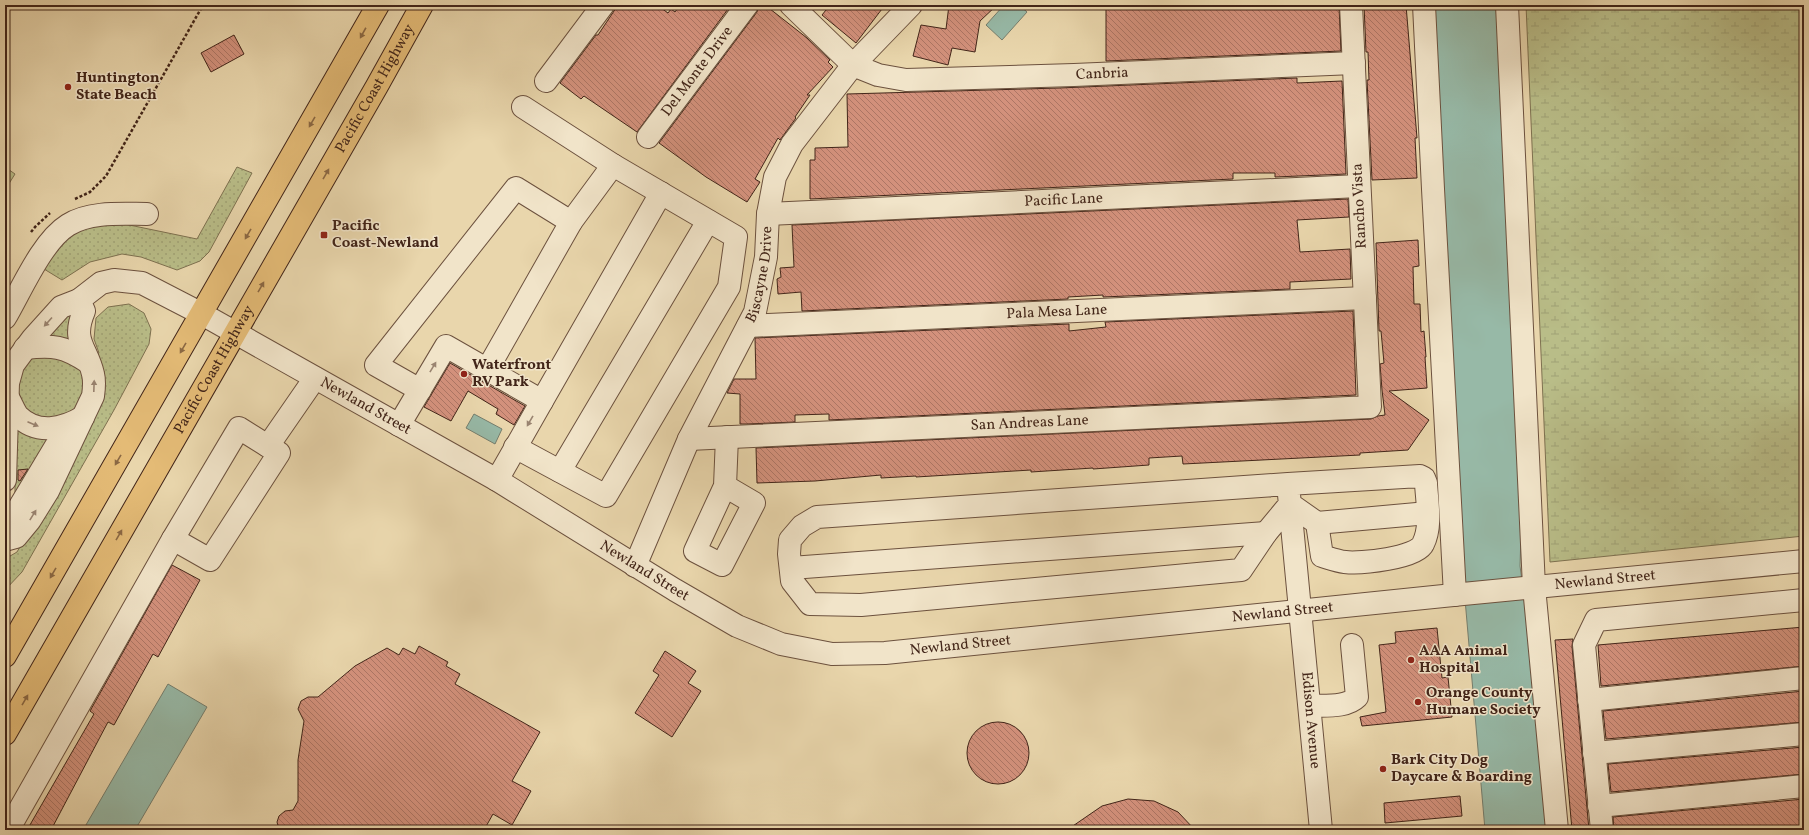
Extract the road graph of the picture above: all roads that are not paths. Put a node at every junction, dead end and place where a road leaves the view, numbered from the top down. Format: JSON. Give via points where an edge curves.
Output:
{"nodes":[{"id":1,"x":378,"y":5,"type":"edge"},
{"id":2,"x":422,"y":5,"type":"edge"},
{"id":3,"x":603,"y":5,"type":"edge"},
{"id":4,"x":747,"y":5,"type":"edge"},
{"id":5,"x":791,"y":5,"type":"edge"},
{"id":6,"x":911,"y":5,"type":"edge"},
{"id":7,"x":1351,"y":5,"type":"edge"},
{"id":8,"x":1424,"y":5,"type":"edge"},
{"id":9,"x":1507,"y":5,"type":"edge"},
{"id":10,"x":1354,"y":62,"type":"junction"},
{"id":11,"x":853,"y":64,"type":"junction"},
{"id":12,"x":546,"y":81,"type":"dead end"},
{"id":13,"x":523,"y":107,"type":"dead end"},
{"id":14,"x":648,"y":138,"type":"dead end"},
{"id":15,"x":613,"y":165,"type":"junction"},
{"id":16,"x":1359,"y":186,"type":"junction"},
{"id":17,"x":661,"y":193,"type":"junction"},
{"id":18,"x":147,"y":214,"type":"dead end"},
{"id":19,"x":768,"y":214,"type":"junction"},
{"id":20,"x":708,"y":221,"type":"junction"},
{"id":21,"x":571,"y":222,"type":"junction"},
{"id":22,"x":1365,"y":298,"type":"junction"},
{"id":23,"x":79,"y":300,"type":"junction"},
{"id":24,"x":202,"y":314,"type":"junction"},
{"id":25,"x":5,"y":318,"type":"edge"},
{"id":26,"x":748,"y":326,"type":"junction"},
{"id":27,"x":234,"y":332,"type":"junction"},
{"id":28,"x":25,"y":348,"type":"junction"},
{"id":29,"x":88,"y":362,"type":"junction"},
{"id":30,"x":487,"y":370,"type":"junction"},
{"id":31,"x":315,"y":378,"type":"junction"},
{"id":32,"x":420,"y":390,"type":"junction"},
{"id":33,"x":7,"y":396,"type":"junction"},
{"id":34,"x":542,"y":401,"type":"junction"},
{"id":35,"x":1370,"y":407,"type":"joint"},
{"id":36,"x":76,"y":422,"type":"junction"},
{"id":37,"x":399,"y":425,"type":"junction"},
{"id":38,"x":727,"y":437,"type":"junction"},
{"id":39,"x":689,"y":439,"type":"junction"},
{"id":40,"x":268,"y":446,"type":"junction"},
{"id":41,"x":515,"y":447,"type":"junction"},
{"id":42,"x":560,"y":471,"type":"junction"},
{"id":43,"x":5,"y":480,"type":"edge"},
{"id":44,"x":497,"y":480,"type":"junction"},
{"id":45,"x":725,"y":486,"type":"dead end"},
{"id":46,"x":1289,"y":494,"type":"junction"},
{"id":47,"x":1428,"y":512,"type":"junction"},
{"id":48,"x":1317,"y":523,"type":"junction"},
{"id":49,"x":5,"y":531,"type":"edge"},
{"id":50,"x":1266,"y":533,"type":"junction"},
{"id":51,"x":173,"y":538,"type":"junction"},
{"id":52,"x":5,"y":540,"type":"edge"},
{"id":53,"x":1804,"y":561,"type":"edge"},
{"id":54,"x":635,"y":566,"type":"junction"},
{"id":55,"x":791,"y":568,"type":"junction"},
{"id":56,"x":1530,"y":587,"type":"junction"},
{"id":57,"x":1459,"y":594,"type":"junction"},
{"id":58,"x":1804,"y":600,"type":"edge"},
{"id":59,"x":1301,"y":611,"type":"junction"},
{"id":60,"x":1352,"y":645,"type":"dead end"},
{"id":61,"x":5,"y":656,"type":"edge"},
{"id":62,"x":1804,"y":678,"type":"edge"},
{"id":63,"x":1589,"y":700,"type":"junction"},
{"id":64,"x":1310,"y":706,"type":"junction"},
{"id":65,"x":5,"y":734,"type":"edge"},
{"id":66,"x":1804,"y":734,"type":"edge"},
{"id":67,"x":1594,"y":753,"type":"junction"},
{"id":68,"x":1804,"y":786,"type":"edge"},
{"id":69,"x":1599,"y":806,"type":"junction"},
{"id":70,"x":8,"y":830,"type":"edge"},
{"id":71,"x":1321,"y":830,"type":"edge"},
{"id":72,"x":1557,"y":830,"type":"edge"},
{"id":73,"x":1602,"y":830,"type":"edge"}],
"edges":[{"from":1,"to":24,"type":"highway","one_way":true},
{"from":27,"to":2,"type":"highway","name":"Pacific Coast Highway","one_way":true},
{"from":3,"to":12,"type":"street"},
{"from":4,"to":14,"type":"street","name":"Del Monte Drive"},
{"from":5,"to":11,"type":"street","name":"Canbria"},
{"from":6,"to":11,"type":"street","name":"Biscayne Drive"},
{"from":7,"to":10,"type":"street","name":"Rancho Vista"},
{"from":8,"to":57,"type":"street","via":[[1432,189]]},
{"from":9,"to":56,"type":"street"},
{"from":10,"to":11,"type":"street","name":"Canbria","via":[[1082,75],[906,80],[878,75]]},
{"from":10,"to":16,"type":"street","name":"Rancho Vista"},
{"from":11,"to":19,"type":"street","name":"Biscayne Drive","via":[[792,144],[775,177]]},
{"from":13,"to":15,"type":"street"},
{"from":15,"to":17,"type":"street"},
{"from":15,"to":21,"type":"street"},
{"from":16,"to":19,"type":"street","name":"Pacific Lane"},
{"from":16,"to":22,"type":"street","name":"Rancho Vista"},
{"from":17,"to":20,"type":"street"},
{"from":17,"to":34,"type":"street"},
{"from":18,"to":25,"type":"street","via":[[89,217],[69,224],[53,237]]},
{"from":19,"to":26,"type":"street","name":"Biscayne Drive","via":[[766,257],[760,295]]},
{"from":20,"to":42,"type":"street"},
{"from":20,"to":42,"type":"street","via":[[736,237],[729,287],[610,490],[606,496]]},
{"from":21,"to":30,"type":"street"},
{"from":21,"to":32,"type":"street","via":[[516,188],[376,365]]},
{"from":22,"to":26,"type":"street","name":"Pala Mesa Lane"},
{"from":22,"to":35,"type":"street","name":"Rancho Vista"},
{"from":23,"to":24,"type":"street","name":"Newland Street","via":[[101,283],[128,280],[142,283]]},
{"from":23,"to":28,"type":"street","name":"Newland Street","one_way":true,"via":[[61,307]]},
{"from":23,"to":29,"type":"street","via":[[84,311],[79,334]]},
{"from":24,"to":27,"type":"street","name":"Newland Street"},
{"from":24,"to":61,"type":"highway","one_way":true},
{"from":26,"to":39,"type":"street","name":"Biscayne Drive"},
{"from":27,"to":31,"type":"street","name":"Newland Street"},
{"from":65,"to":27,"type":"highway","name":"Pacific Coast Highway","one_way":true},
{"from":28,"to":29,"type":"street","via":[[60,347],[72,351]]},
{"from":28,"to":33,"type":"street","via":[[13,365]]},
{"from":36,"to":29,"type":"street","one_way":true,"via":[[93,396],[95,384]]},
{"from":32,"to":30,"type":"street","one_way":true,"via":[[446,346]]},
{"from":30,"to":34,"type":"street"},
{"from":31,"to":37,"type":"street","name":"Newland Street"},
{"from":31,"to":40,"type":"street"},
{"from":32,"to":37,"type":"street"},
{"from":33,"to":36,"type":"street","one_way":true,"via":[[18,416],[31,424],[58,428]]},
{"from":33,"to":43,"type":"street"},
{"from":34,"to":41,"type":"street","one_way":true},
{"from":35,"to":38,"type":"street","name":"San Andreas Lane"},
{"from":36,"to":49,"type":"street"},
{"from":52,"to":36,"type":"street","one_way":true,"via":[[16,537],[48,491]]},
{"from":37,"to":44,"type":"street","name":"Newland Street"},
{"from":38,"to":39,"type":"street","name":"San Andreas Lane"},
{"from":38,"to":45,"type":"street"},
{"from":39,"to":54,"type":"street","name":"Biscayne Drive"},
{"from":40,"to":51,"type":"street","via":[[239,428]]},
{"from":40,"to":51,"type":"street","via":[[279,452],[210,560]]},
{"from":41,"to":42,"type":"street"},
{"from":41,"to":44,"type":"street"},
{"from":44,"to":54,"type":"street","name":"Newland Street"},
{"from":46,"to":47,"type":"street","via":[[1420,476],[1426,483]]},
{"from":46,"to":48,"type":"street"},
{"from":46,"to":50,"type":"street"},
{"from":46,"to":55,"type":"street","via":[[817,517],[802,526],[790,540]]},
{"from":46,"to":59,"type":"street","name":"Edison Avenue"},
{"from":47,"to":48,"type":"street"},
{"from":47,"to":48,"type":"street","via":[[1423,545],[1417,552],[1398,558],[1346,563],[1322,556]]},
{"from":50,"to":55,"type":"street"},
{"from":50,"to":55,"type":"street","via":[[1242,570],[861,605],[810,604],[792,581]]},
{"from":51,"to":70,"type":"street"},
{"from":53,"to":56,"type":"street","name":"Newland Street"},
{"from":54,"to":59,"type":"street","name":"Newland Street","via":[[737,626],[781,644],[832,654],[885,653]]},
{"from":56,"to":57,"type":"street","name":"Newland Street"},
{"from":56,"to":72,"type":"street"},
{"from":57,"to":59,"type":"street","name":"Newland Street"},
{"from":58,"to":63,"type":"street","via":[[1596,620],[1584,645]]},
{"from":59,"to":64,"type":"street","name":"Edison Avenue"},
{"from":60,"to":64,"type":"street","via":[[1357,697],[1346,703]]},
{"from":62,"to":63,"type":"street"},
{"from":63,"to":67,"type":"street"},
{"from":64,"to":71,"type":"street","name":"Edison Avenue"},
{"from":66,"to":67,"type":"street"},
{"from":67,"to":69,"type":"street"},
{"from":68,"to":69,"type":"street"},
{"from":69,"to":73,"type":"street"}]}
